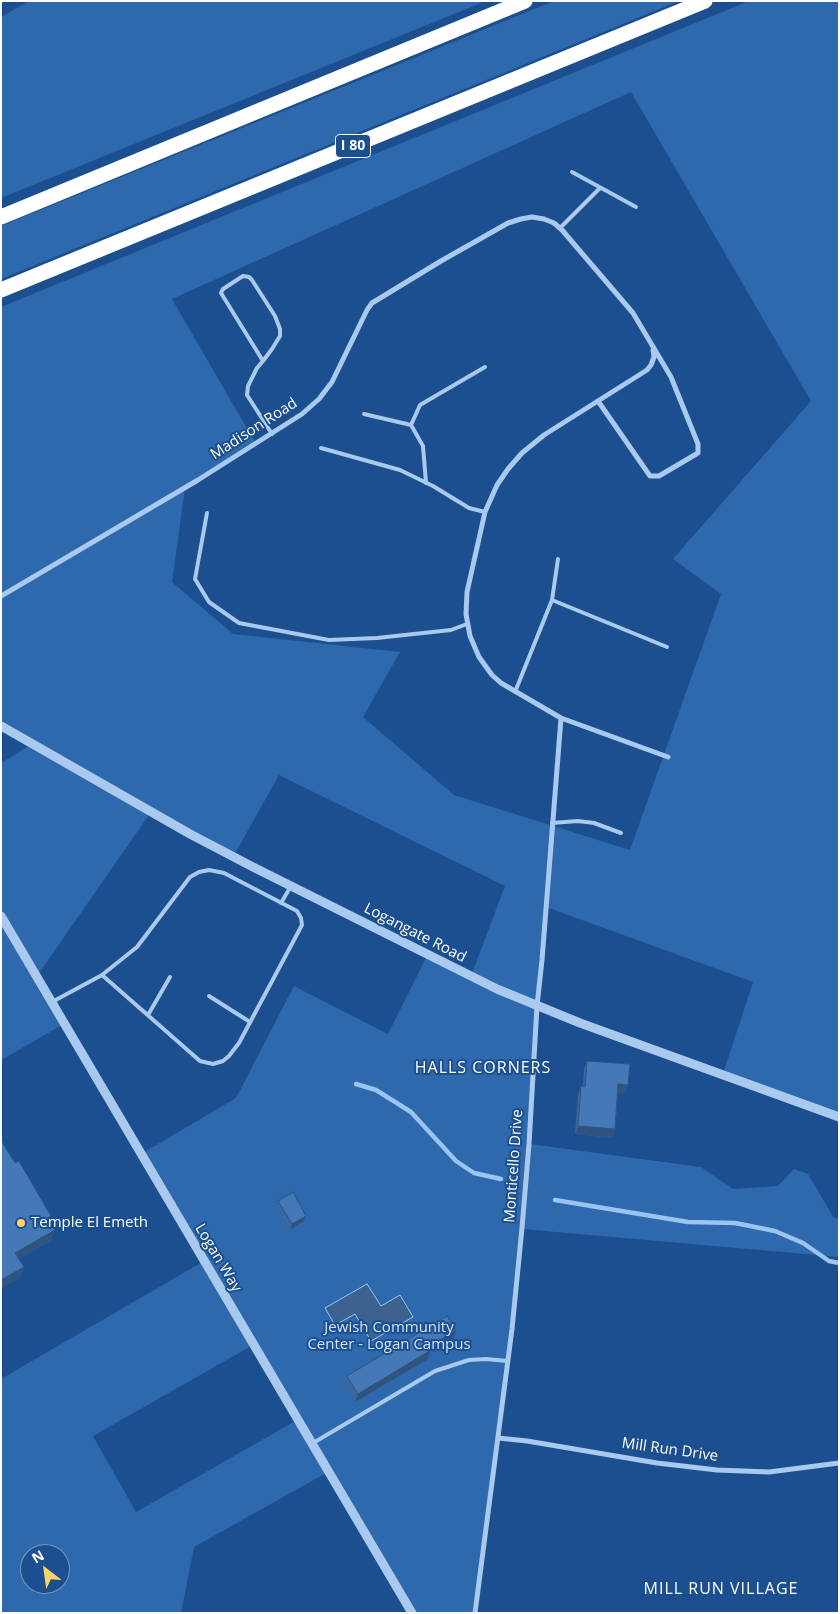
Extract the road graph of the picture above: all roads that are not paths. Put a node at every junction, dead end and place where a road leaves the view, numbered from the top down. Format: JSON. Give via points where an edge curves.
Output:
{"nodes":[{"id":1,"x":525,"y":1,"type":"edge"},
{"id":2,"x":705,"y":1,"type":"edge"},
{"id":3,"x":572,"y":172,"type":"dead end"},
{"id":4,"x":600,"y":188,"type":"junction"},
{"id":5,"x":636,"y":207,"type":"dead end"},
{"id":6,"x":1,"y":216,"type":"edge"},
{"id":7,"x":560,"y":228,"type":"junction"},
{"id":8,"x":1,"y":290,"type":"edge"},
{"id":9,"x":652,"y":344,"type":"junction"},
{"id":10,"x":263,"y":361,"type":"junction"},
{"id":11,"x":485,"y":366,"type":"dead end"},
{"id":12,"x":598,"y":401,"type":"junction"},
{"id":13,"x":364,"y":414,"type":"dead end"},
{"id":14,"x":411,"y":425,"type":"junction"},
{"id":15,"x":272,"y":434,"type":"junction"},
{"id":16,"x":320,"y":448,"type":"dead end"},
{"id":17,"x":426,"y":483,"type":"junction"},
{"id":18,"x":485,"y":512,"type":"junction"},
{"id":19,"x":207,"y":513,"type":"dead end"},
{"id":20,"x":558,"y":559,"type":"dead end"},
{"id":21,"x":1,"y":596,"type":"edge"},
{"id":22,"x":552,"y":600,"type":"junction"},
{"id":23,"x":467,"y":624,"type":"junction"},
{"id":24,"x":667,"y":647,"type":"dead end"},
{"id":25,"x":515,"y":692,"type":"junction"},
{"id":26,"x":561,"y":718,"type":"junction"},
{"id":27,"x":1,"y":726,"type":"edge"},
{"id":28,"x":668,"y":757,"type":"dead end"},
{"id":29,"x":552,"y":823,"type":"junction"},
{"id":30,"x":621,"y":833,"type":"dead end"},
{"id":31,"x":291,"y":886,"type":"junction"},
{"id":32,"x":281,"y":903,"type":"junction"},
{"id":33,"x":1,"y":916,"type":"edge"},
{"id":34,"x":102,"y":975,"type":"junction"},
{"id":35,"x":170,"y":977,"type":"dead end"},
{"id":36,"x":209,"y":996,"type":"dead end"},
{"id":37,"x":52,"y":1002,"type":"junction"},
{"id":38,"x":537,"y":1006,"type":"junction"},
{"id":39,"x":148,"y":1015,"type":"junction"},
{"id":40,"x":250,"y":1022,"type":"junction"},
{"id":41,"x":839,"y":1117,"type":"edge"},
{"id":42,"x":508,"y":1361,"type":"junction"},
{"id":43,"x":498,"y":1438,"type":"junction"},
{"id":44,"x":312,"y":1444,"type":"junction"},
{"id":45,"x":839,"y":1463,"type":"edge"},
{"id":46,"x":412,"y":1613,"type":"edge"},
{"id":47,"x":475,"y":1613,"type":"edge"}],
"edges":[{"from":1,"to":6,"type":"highway"},
{"from":2,"to":8,"type":"highway","number":"I 80"},
{"from":3,"to":4,"type":"lane"},
{"from":4,"to":5,"type":"lane"},
{"from":4,"to":7,"type":"lane"},
{"from":7,"to":9,"type":"street","name":"Madison Road","via":[[633,313]]},
{"from":7,"to":15,"type":"street","name":"Madison Road","via":[[544,219],[521,219],[508,223],[372,303],[332,382],[302,414]]},
{"from":9,"to":12,"type":"street","via":[[654,357],[647,370]]},
{"from":9,"to":12,"type":"street","name":"Madison Road","via":[[678,394],[698,444],[698,452],[659,476],[650,476]]},
{"from":10,"to":10,"type":"lane","via":[[280,336],[280,329],[252,280],[243,276],[221,293]]},
{"from":10,"to":15,"type":"lane","via":[[248,386],[247,394]]},
{"from":11,"to":14,"type":"lane","via":[[420,406]]},
{"from":12,"to":18,"type":"street","via":[[522,453],[497,485]]},
{"from":13,"to":14,"type":"lane"},
{"from":14,"to":17,"type":"lane","via":[[423,446]]},
{"from":15,"to":21,"type":"street","name":"Madison Road"},
{"from":16,"to":17,"type":"lane","via":[[400,470]]},
{"from":17,"to":18,"type":"lane","via":[[469,508]]},
{"from":18,"to":23,"type":"street","via":[[467,592]]},
{"from":19,"to":23,"type":"lane","via":[[195,579],[209,602],[239,623],[329,640],[451,630]]},
{"from":20,"to":22,"type":"lane"},
{"from":22,"to":24,"type":"lane"},
{"from":22,"to":25,"type":"lane"},
{"from":23,"to":25,"type":"street","via":[[473,646],[484,665]]},
{"from":25,"to":26,"type":"street"},
{"from":26,"to":28,"type":"street"},
{"from":26,"to":29,"type":"street","name":"Monticello Drive"},
{"from":27,"to":31,"type":"street","name":"Logangate Road","via":[[190,834]]},
{"from":29,"to":30,"type":"lane","via":[[594,823]]},
{"from":29,"to":38,"type":"street","name":"Monticello Drive"},
{"from":31,"to":32,"type":"lane"},
{"from":31,"to":38,"type":"street","name":"Logangate Road"},
{"from":32,"to":34,"type":"lane","via":[[224,873],[199,872],[190,877],[137,947]]},
{"from":32,"to":40,"type":"lane","via":[[297,911],[302,925]]},
{"from":33,"to":37,"type":"street","name":"Logan Way"},
{"from":34,"to":37,"type":"lane"},
{"from":34,"to":39,"type":"lane"},
{"from":35,"to":39,"type":"lane"},
{"from":36,"to":40,"type":"lane"},
{"from":37,"to":44,"type":"street","name":"Logan Way"},
{"from":38,"to":41,"type":"street","name":"Logangate Road"},
{"from":38,"to":42,"type":"street","name":"Monticello Drive","via":[[528,1153]]},
{"from":39,"to":40,"type":"lane","via":[[200,1061],[213,1064],[230,1056]]},
{"from":42,"to":43,"type":"street","name":"Monticello Drive"},
{"from":42,"to":44,"type":"lane","via":[[469,1360],[435,1371]]},
{"from":43,"to":45,"type":"street","name":"Mill Run Drive","via":[[717,1470],[768,1472]]},
{"from":43,"to":47,"type":"street","name":"Monticello Drive"},
{"from":44,"to":46,"type":"street","name":"Logan Way"}]}
